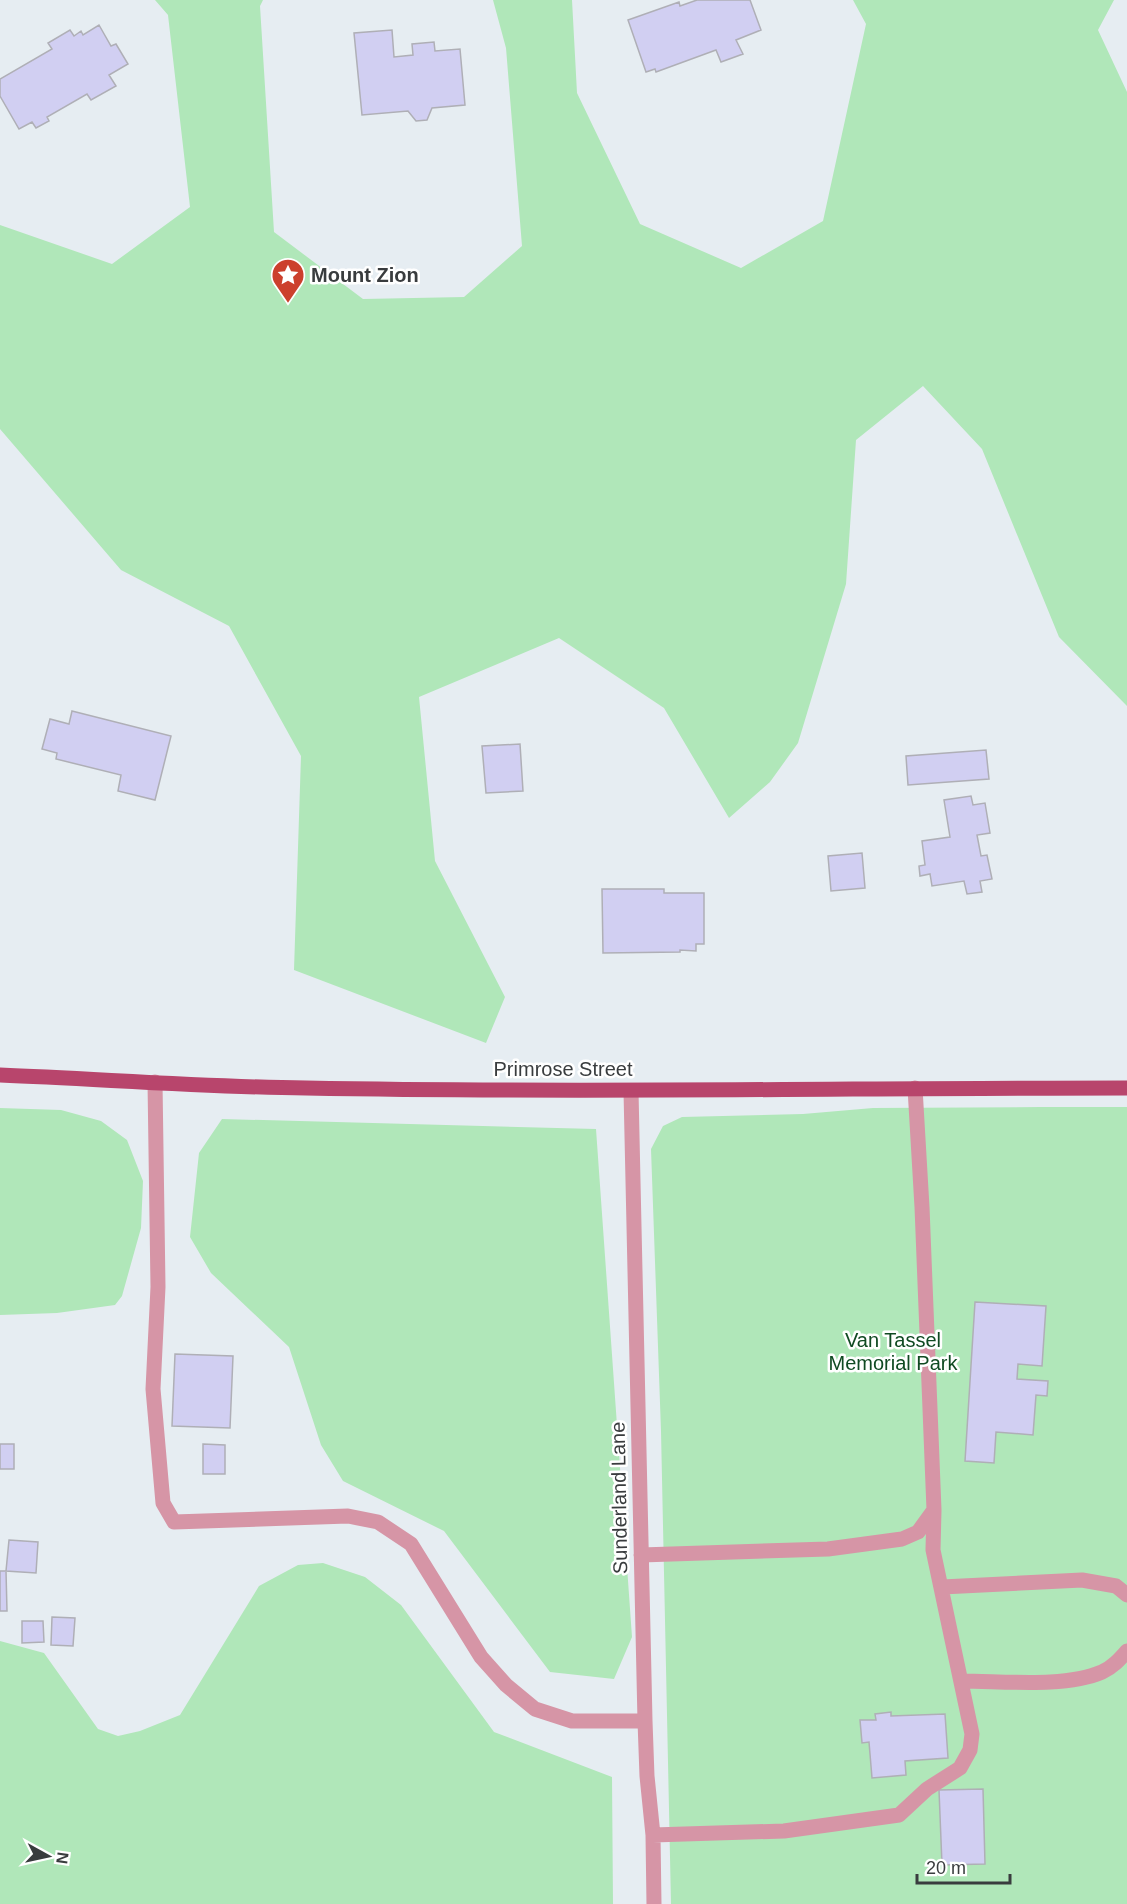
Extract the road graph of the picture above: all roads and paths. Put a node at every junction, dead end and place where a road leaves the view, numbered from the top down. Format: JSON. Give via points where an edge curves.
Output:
{"nodes":[{"id":1,"x":0,"y":1072,"type":"edge"},
{"id":2,"x":155,"y":1082,"type":"junction"},
{"id":3,"x":915,"y":1088,"type":"junction"},
{"id":4,"x":1127,"y":1088,"type":"edge"},
{"id":5,"x":631,"y":1091,"type":"junction"},
{"id":6,"x":934,"y":1510,"type":"junction"},
{"id":7,"x":641,"y":1555,"type":"junction"},
{"id":8,"x":942,"y":1587,"type":"junction"},
{"id":9,"x":1127,"y":1594,"type":"edge"},
{"id":10,"x":1127,"y":1651,"type":"edge"},
{"id":11,"x":962,"y":1681,"type":"junction"},
{"id":12,"x":645,"y":1721,"type":"junction"},
{"id":13,"x":653,"y":1835,"type":"junction"},
{"id":14,"x":654,"y":1904,"type":"edge"}],
"edges":[{"from":1,"to":2,"type":"main road","name":"Primrose Street"},
{"from":2,"to":5,"type":"main road","name":"Primrose Street","via":[[302,1088]]},
{"from":2,"to":12,"type":"street","via":[[158,1287],[153,1389],[163,1503],[174,1522],[348,1516],[378,1522],[411,1544],[480,1657],[535,1709],[572,1721]]},
{"from":3,"to":4,"type":"main road","name":"Primrose Street"},
{"from":3,"to":5,"type":"main road","name":"Primrose Street"},
{"from":3,"to":6,"type":"street"},
{"from":5,"to":7,"type":"street","name":"Sunderland Lane"},
{"from":6,"to":7,"type":"street","via":[[918,1532],[902,1539],[828,1549]]},
{"from":6,"to":8,"type":"street","via":[[933,1550]]},
{"from":7,"to":12,"type":"street","name":"Sunderland Lane"},
{"from":8,"to":9,"type":"street","via":[[1082,1580],[1116,1586]]},
{"from":8,"to":11,"type":"street"},
{"from":10,"to":11,"type":"street","via":[[1102,1672],[1062,1682]]},
{"from":11,"to":13,"type":"street","via":[[972,1734],[970,1750],[960,1768],[927,1789],[899,1815],[784,1831]]},
{"from":12,"to":13,"type":"street","name":"Sunderland Lane"},
{"from":13,"to":14,"type":"street","name":"Sunderland Lane"}]}
